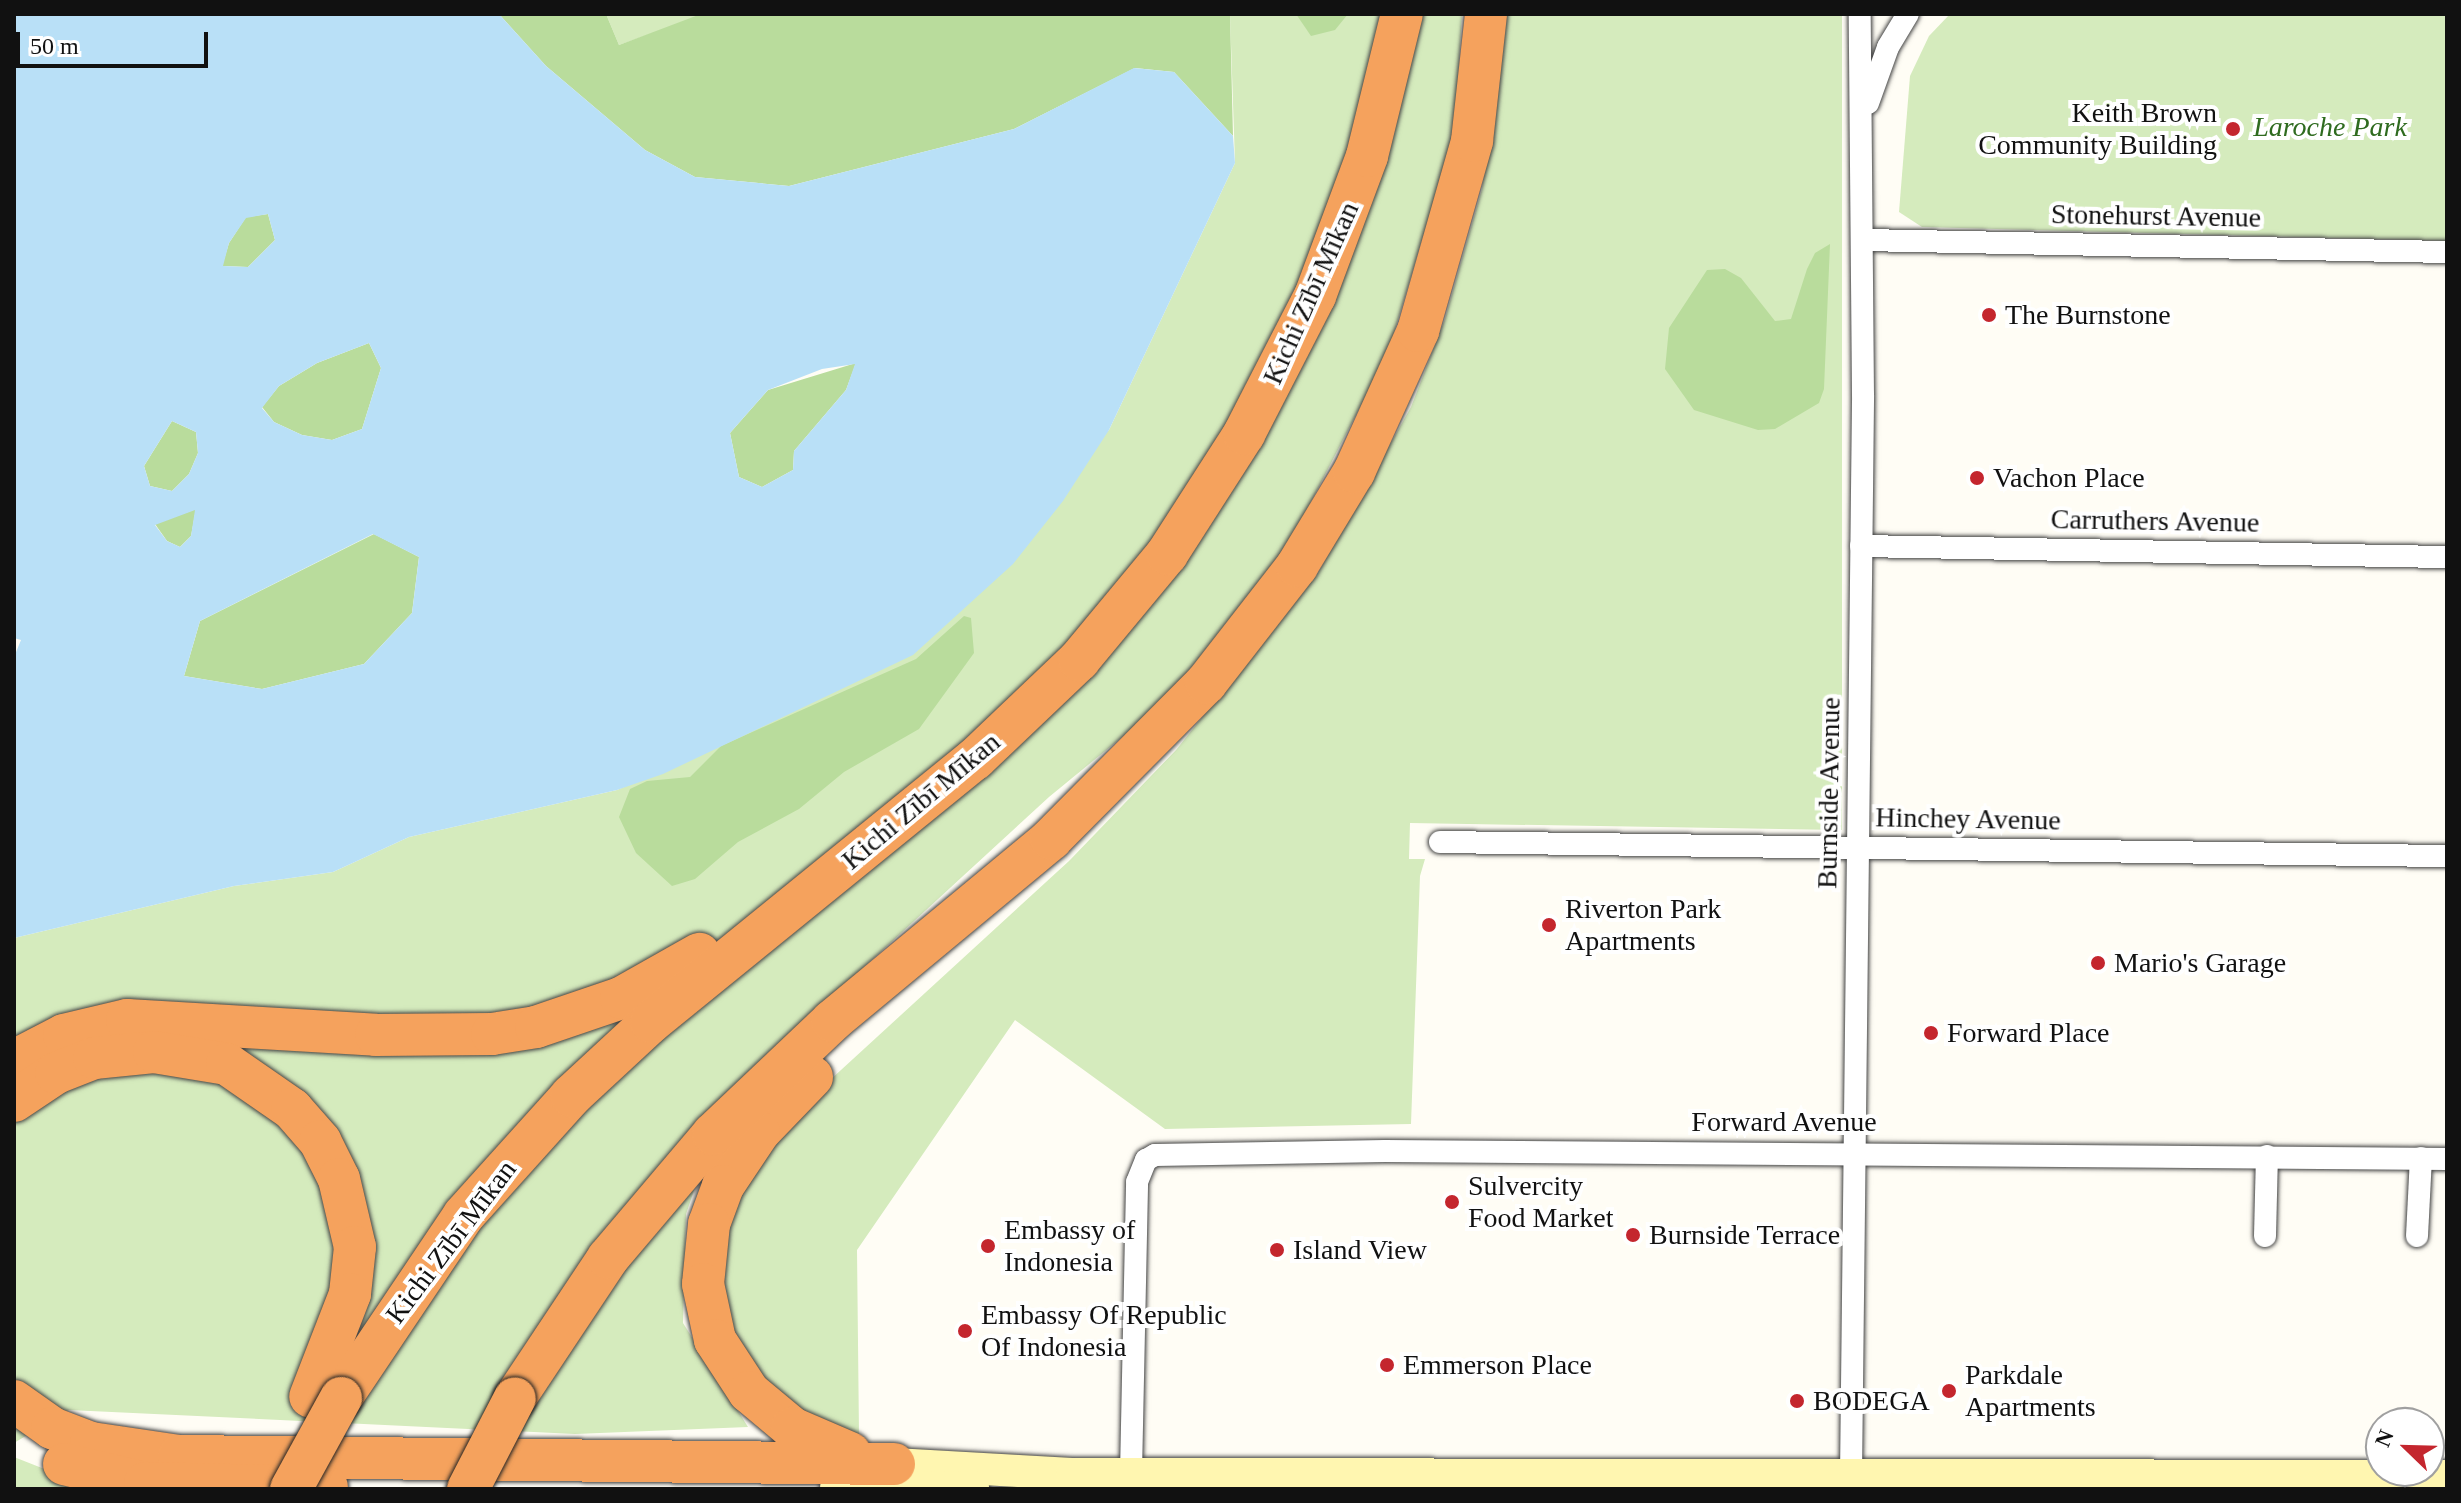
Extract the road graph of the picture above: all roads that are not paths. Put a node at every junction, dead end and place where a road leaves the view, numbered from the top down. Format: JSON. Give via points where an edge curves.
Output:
{"nodes":[{"id":1,"x":1402,"y":14,"type":"edge"},
{"id":2,"x":1486,"y":14,"type":"edge"},
{"id":3,"x":1860,"y":14,"type":"edge"},
{"id":4,"x":1908,"y":14,"type":"edge"},
{"id":5,"x":1864,"y":112,"type":"junction"},
{"id":6,"x":1864,"y":240,"type":"junction"},
{"id":7,"x":2447,"y":252,"type":"edge"},
{"id":8,"x":1861,"y":546,"type":"junction"},
{"id":9,"x":2447,"y":557,"type":"edge"},
{"id":10,"x":947,"y":783,"type":"junction"},
{"id":11,"x":1051,"y":839,"type":"junction"},
{"id":12,"x":1440,"y":842,"type":"dead end"},
{"id":13,"x":1858,"y":848,"type":"junction"},
{"id":14,"x":2447,"y":856,"type":"edge"},
{"id":15,"x":14,"y":1061,"type":"edge"},
{"id":16,"x":14,"y":1101,"type":"edge"},
{"id":17,"x":1854,"y":1152,"type":"junction"},
{"id":18,"x":2267,"y":1156,"type":"junction"},
{"id":19,"x":2421,"y":1158,"type":"junction"},
{"id":20,"x":2447,"y":1159,"type":"edge"},
{"id":21,"x":2265,"y":1236,"type":"dead end"},
{"id":22,"x":2417,"y":1236,"type":"dead end"},
{"id":23,"x":326,"y":1397,"type":"junction"},
{"id":24,"x":14,"y":1401,"type":"edge"},
{"id":25,"x":14,"y":1438,"type":"edge"},
{"id":26,"x":1131,"y":1473,"type":"junction"},
{"id":27,"x":1851,"y":1476,"type":"junction"},
{"id":28,"x":2447,"y":1476,"type":"edge"},
{"id":29,"x":899,"y":1480,"type":"edge"},
{"id":30,"x":1444,"y":1482,"type":"edge"},
{"id":31,"x":1513,"y":1482,"type":"edge"},
{"id":32,"x":833,"y":1488,"type":"edge"},
{"id":33,"x":282,"y":1489,"type":"edge"},
{"id":34,"x":291,"y":1489,"type":"edge"},
{"id":35,"x":468,"y":1489,"type":"edge"}],
"edges":[{"from":1,"to":10,"type":"highway","name":"Kichi Zībī Mīkan","via":[[1354,196],[1315,296],[1244,434],[1167,554],[1079,660]]},
{"from":2,"to":11,"type":"highway","via":[[1472,141],[1441,264],[1406,360],[1354,472],[1255,625],[1177,715]]},
{"from":3,"to":5,"type":"street","name":"Burnside Avenue"},
{"from":4,"to":5,"type":"street","name":"Burnside Avenue","via":[[1888,47]]},
{"from":5,"to":6,"type":"street","name":"Burnside Avenue"},
{"from":6,"to":7,"type":"street","name":"Stonehurst Avenue"},
{"from":6,"to":8,"type":"street","name":"Burnside Avenue"},
{"from":8,"to":9,"type":"street","name":"Carruthers Avenue"},
{"from":8,"to":13,"type":"street","name":"Burnside Avenue"},
{"from":10,"to":15,"type":"highway","via":[[670,974],[621,998],[536,1027],[425,1037],[127,1020],[64,1035]]},
{"from":10,"to":23,"type":"highway","name":"Kichi Zībī Mīkan","via":[[651,1022],[571,1096],[464,1215]]},
{"from":11,"to":29,"type":"highway","via":[[775,1113],[723,1186],[709,1224],[705,1304],[720,1349],[749,1392],[778,1419]]},
{"from":11,"to":35,"type":"highway","bridge":true,"via":[[832,1021],[713,1134],[608,1258],[515,1398]]},
{"from":12,"to":13,"type":"street","name":"Hinchey Avenue"},
{"from":13,"to":14,"type":"street","name":"Hinchey Avenue"},
{"from":13,"to":17,"type":"street","name":"Burnside Avenue"},
{"from":16,"to":23,"type":"highway","via":[[56,1073],[94,1058],[154,1052],[227,1064],[292,1109],[320,1141],[335,1170],[355,1247],[350,1294]]},
{"from":17,"to":18,"type":"street","name":"Forward Avenue"},
{"from":17,"to":26,"type":"street","name":"Forward Avenue","via":[[1167,1154],[1146,1160],[1137,1182]]},
{"from":17,"to":27,"type":"street","name":"Burnside Avenue"},
{"from":18,"to":19,"type":"street","name":"Forward Avenue"},
{"from":18,"to":21,"type":"street"},
{"from":19,"to":20,"type":"street","name":"Forward Avenue"},
{"from":19,"to":22,"type":"street"},
{"from":23,"to":33,"type":"highway"},
{"from":23,"to":34,"type":"highway","name":"Kichi Zībī Mīkan","bridge":true},
{"from":24,"to":29,"type":"highway","via":[[52,1428],[91,1443],[179,1456]]},
{"from":25,"to":32,"type":"highway","via":[[77,1468],[124,1480],[203,1487]]},
{"from":26,"to":29,"type":"main road"},
{"from":26,"to":30,"type":"main road"},
{"from":27,"to":28,"type":"main road"},
{"from":27,"to":31,"type":"main road"},
{"from":29,"to":32,"type":"main road"},
{"from":30,"to":31,"type":"main road"}]}
